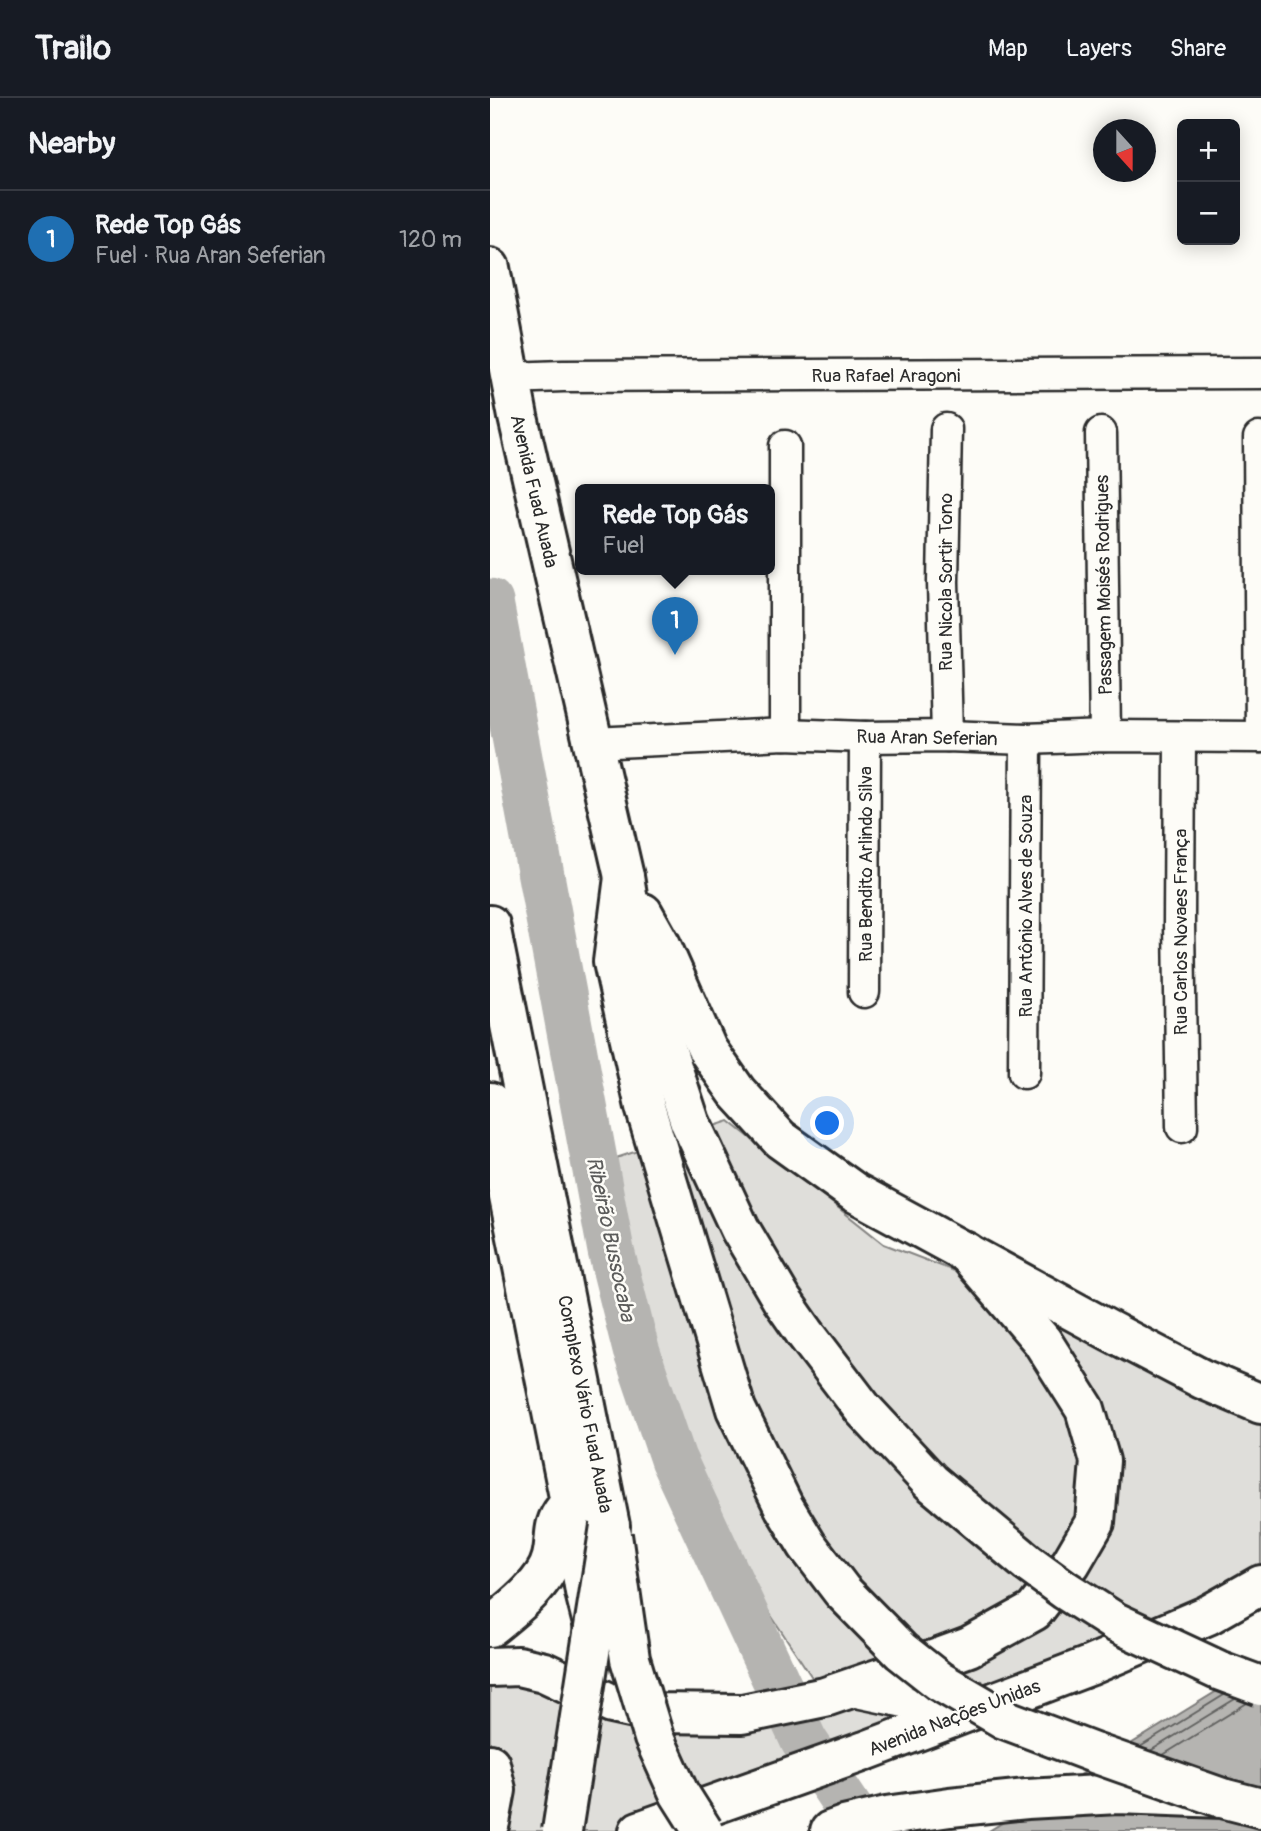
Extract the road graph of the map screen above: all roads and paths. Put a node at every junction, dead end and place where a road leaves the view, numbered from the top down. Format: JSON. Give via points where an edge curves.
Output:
{"nodes":[{"id":1,"x":490,"y":268,"type":"edge"},
{"id":2,"x":1261,"y":373,"type":"edge"},
{"id":3,"x":510,"y":378,"type":"junction"},
{"id":4,"x":946,"y":429,"type":"dead end"},
{"id":5,"x":1101,"y":433,"type":"dead end"},
{"id":6,"x":1259,"y":438,"type":"dead end"},
{"id":7,"x":785,"y":446,"type":"dead end"},
{"id":8,"x":785,"y":734,"type":"junction"},
{"id":9,"x":947,"y":736,"type":"junction"},
{"id":10,"x":1105,"y":736,"type":"junction"},
{"id":11,"x":865,"y":737,"type":"junction"},
{"id":12,"x":1180,"y":737,"type":"junction"},
{"id":13,"x":1261,"y":737,"type":"edge"},
{"id":14,"x":1026,"y":739,"type":"junction"},
{"id":15,"x":593,"y":743,"type":"junction"},
{"id":16,"x":624,"y":877,"type":"junction"},
{"id":17,"x":490,"y":925,"type":"edge"},
{"id":18,"x":864,"y":992,"type":"dead end"},
{"id":19,"x":1024,"y":1073,"type":"dead end"},
{"id":20,"x":490,"y":1102,"type":"edge"},
{"id":21,"x":1182,"y":1127,"type":"dead end"},
{"id":22,"x":966,"y":1252,"type":"junction"},
{"id":23,"x":1261,"y":1404,"type":"edge"},
{"id":24,"x":570,"y":1502,"type":"junction"},
{"id":25,"x":610,"y":1526,"type":"junction"},
{"id":26,"x":1261,"y":1585,"type":"edge"},
{"id":27,"x":490,"y":1627,"type":"edge"},
{"id":28,"x":490,"y":1667,"type":"edge"},
{"id":29,"x":1261,"y":1686,"type":"edge"},
{"id":30,"x":836,"y":1693,"type":"junction"},
{"id":31,"x":612,"y":1704,"type":"junction"},
{"id":32,"x":962,"y":1714,"type":"junction"},
{"id":33,"x":490,"y":1764,"type":"edge"},
{"id":34,"x":1222,"y":1798,"type":"junction"},
{"id":35,"x":1261,"y":1808,"type":"edge"},
{"id":36,"x":490,"y":1822,"type":"edge"},
{"id":37,"x":562,"y":1831,"type":"edge"},
{"id":38,"x":639,"y":1831,"type":"edge"},
{"id":39,"x":703,"y":1831,"type":"edge"},
{"id":40,"x":830,"y":1831,"type":"edge"}],
"edges":[{"from":1,"to":3,"type":"main road","name":"Avenida Fuad Auada"},
{"from":2,"to":3,"type":"street","name":"Rua Rafael Aragoni"},
{"from":3,"to":15,"type":"main road","name":"Avenida Fuad Auada"},
{"from":4,"to":9,"type":"street","name":"Rua Nicola Sortir Tono"},
{"from":5,"to":10,"type":"street","name":"Passagem Moisés Rodrigues"},
{"from":6,"to":13,"type":"street"},
{"from":7,"to":8,"type":"street"},
{"from":8,"to":11,"type":"street","name":"Rua Aran Seferian"},
{"from":8,"to":15,"type":"street","name":"Rua Aran Seferian"},
{"from":9,"to":11,"type":"street","name":"Rua Aran Seferian"},
{"from":9,"to":14,"type":"street","name":"Rua Aran Seferian"},
{"from":10,"to":12,"type":"street","name":"Rua Aran Seferian"},
{"from":10,"to":14,"type":"street","name":"Rua Aran Seferian"},
{"from":11,"to":18,"type":"street","name":"Rua Bendito Arlindo Silva"},
{"from":12,"to":13,"type":"street","name":"Rua Aran Seferian"},
{"from":12,"to":21,"type":"street","name":"Rua Carlos Novaes França"},
{"from":14,"to":19,"type":"street","name":"Rua Antônio Alves de Souza"},
{"from":15,"to":16,"type":"main road","name":"Avenida Fuad Auada"},
{"from":16,"to":22,"type":"main road","via":[[661,945],[707,1049],[737,1092],[780,1139],[854,1192]]},
{"from":16,"to":29,"type":"main road","bridge":true,"via":[[651,1003],[690,1122],[740,1229],[782,1300],[863,1409],[931,1482],[1065,1590],[1115,1622]]},
{"from":16,"to":34,"type":"main road","bridge":true,"via":[[613,962],[645,1107],[736,1409],[807,1545],[842,1591],[939,1681],[1004,1719]]},
{"from":17,"to":25,"type":"main road","name":"Complexo Vário Fuad Auada"},
{"from":20,"to":24,"type":"main road"},
{"from":22,"to":23,"type":"main road","via":[[1179,1367]]},
{"from":22,"to":30,"type":"main road","via":[[1042,1341],[1085,1409],[1100,1461],[1095,1522],[1034,1611],[969,1647]]},
{"from":24,"to":27,"type":"main road","via":[[557,1519],[552,1559],[542,1577]]},
{"from":24,"to":31,"type":"main road","via":[[585,1592]]},
{"from":25,"to":37,"type":"main road","bridge":true},
{"from":25,"to":39,"type":"main road","name":"Complexo Vário Fuad Auada","bridge":true,"via":[[630,1659],[654,1738],[679,1793]]},
{"from":26,"to":32,"type":"main road","name":"Avenida Nações Unidas","via":[[1208,1615]]},
{"from":28,"to":31,"type":"main road","via":[[518,1666],[544,1672]]},
{"from":30,"to":31,"type":"main road","via":[[742,1714],[653,1713]]},
{"from":30,"to":32,"type":"street"},
{"from":32,"to":38,"type":"main road","name":"Avenida Nações Unidas"},
{"from":33,"to":36,"type":"main road","via":[[496,1790]]},
{"from":34,"to":35,"type":"main road"},
{"from":34,"to":40,"type":"main road","bridge":true,"via":[[1118,1794],[1027,1799],[887,1816]]}]}
